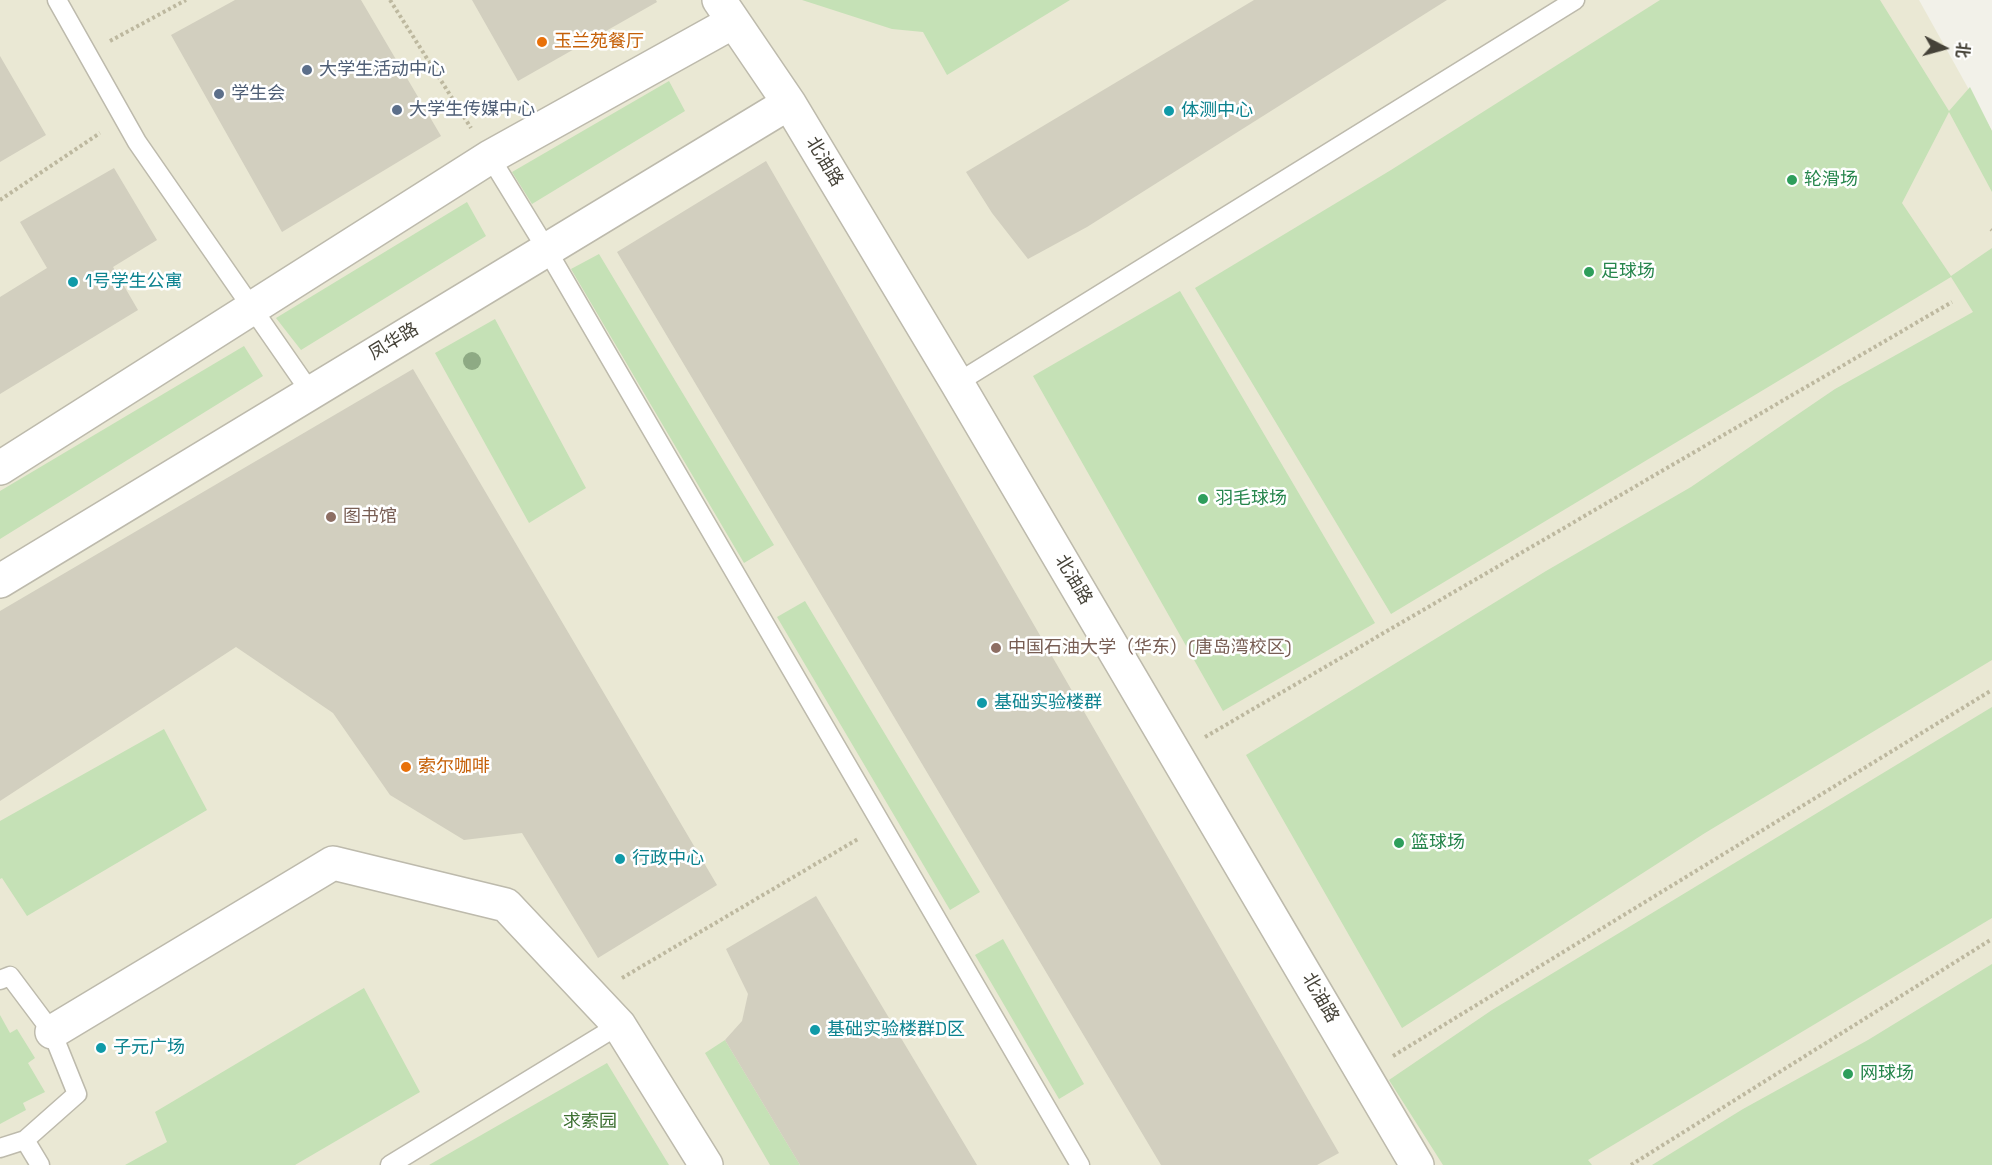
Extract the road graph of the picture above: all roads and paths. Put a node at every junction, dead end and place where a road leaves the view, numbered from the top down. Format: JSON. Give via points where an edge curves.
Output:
{"nodes":[{"id":1,"x":57,"y":0,"type":"edge"},
{"id":2,"x":186,"y":0,"type":"edge"},
{"id":3,"x":390,"y":0,"type":"edge"},
{"id":4,"x":1575,"y":0,"type":"edge"},
{"id":5,"x":726,"y":11,"type":"edge"},
{"id":6,"x":88,"y":53,"type":"junction"},
{"id":7,"x":789,"y":103,"type":"junction"},
{"id":8,"x":123,"y":117,"type":"junction"},
{"id":9,"x":489,"y":157,"type":"junction"},
{"id":10,"x":0,"y":200,"type":"edge"},
{"id":11,"x":547,"y":250,"type":"junction"},
{"id":12,"x":1952,"y":302,"type":"dead end"},
{"id":13,"x":251,"y":309,"type":"junction"},
{"id":14,"x":957,"y":383,"type":"junction"},
{"id":15,"x":311,"y":393,"type":"junction"},
{"id":16,"x":0,"y":468,"type":"edge"},
{"id":17,"x":0,"y":580,"type":"edge"},
{"id":18,"x":1992,"y":690,"type":"edge"},
{"id":19,"x":1176,"y":754,"type":"junction"},
{"id":20,"x":882,"y":825,"type":"junction"},
{"id":21,"x":1992,"y":939,"type":"edge"},
{"id":22,"x":0,"y":980,"type":"edge"},
{"id":23,"x":590,"y":997,"type":"junction"},
{"id":24,"x":619,"y":1025,"type":"junction"},
{"id":25,"x":52,"y":1032,"type":"junction"},
{"id":26,"x":1364,"y":1074,"type":"junction"},
{"id":27,"x":25,"y":1140,"type":"junction"},
{"id":28,"x":0,"y":1148,"type":"edge"},
{"id":29,"x":40,"y":1165,"type":"edge"},
{"id":30,"x":390,"y":1165,"type":"edge"},
{"id":31,"x":706,"y":1165,"type":"edge"},
{"id":32,"x":1080,"y":1165,"type":"edge"},
{"id":33,"x":1417,"y":1165,"type":"edge"},
{"id":34,"x":1631,"y":1165,"type":"edge"}],
"edges":[{"from":1,"to":6,"type":"lane"},
{"from":2,"to":6,"type":"path"},
{"from":3,"to":9,"type":"path"},
{"from":4,"to":14,"type":"lane"},
{"from":5,"to":7,"type":"street","name":"北油路"},
{"from":5,"to":9,"type":"street"},
{"from":6,"to":8,"type":"lane"},
{"from":7,"to":11,"type":"street","name":"凤华路"},
{"from":7,"to":14,"type":"street","name":"北油路"},
{"from":8,"to":10,"type":"path"},
{"from":8,"to":13,"type":"lane"},
{"from":9,"to":11,"type":"lane"},
{"from":9,"to":13,"type":"street"},
{"from":11,"to":15,"type":"street","name":"凤华路"},
{"from":11,"to":20,"type":"lane"},
{"from":12,"to":19,"type":"path"},
{"from":13,"to":15,"type":"lane"},
{"from":13,"to":16,"type":"street"},
{"from":14,"to":19,"type":"street","name":"北油路"},
{"from":15,"to":17,"type":"street","name":"凤华路"},
{"from":18,"to":26,"type":"path"},
{"from":19,"to":26,"type":"street","name":"北油路"},
{"from":20,"to":23,"type":"path"},
{"from":20,"to":32,"type":"lane"},
{"from":21,"to":34,"type":"path"},
{"from":22,"to":25,"type":"lane","via":[[10,976]]},
{"from":23,"to":24,"type":"street"},
{"from":23,"to":25,"type":"street","via":[[506,905],[333,863]]},
{"from":24,"to":30,"type":"lane"},
{"from":24,"to":31,"type":"street"},
{"from":25,"to":27,"type":"lane","via":[[77,1094]]},
{"from":26,"to":33,"type":"street","name":"北油路"},
{"from":27,"to":28,"type":"lane"},
{"from":27,"to":29,"type":"lane"}]}
